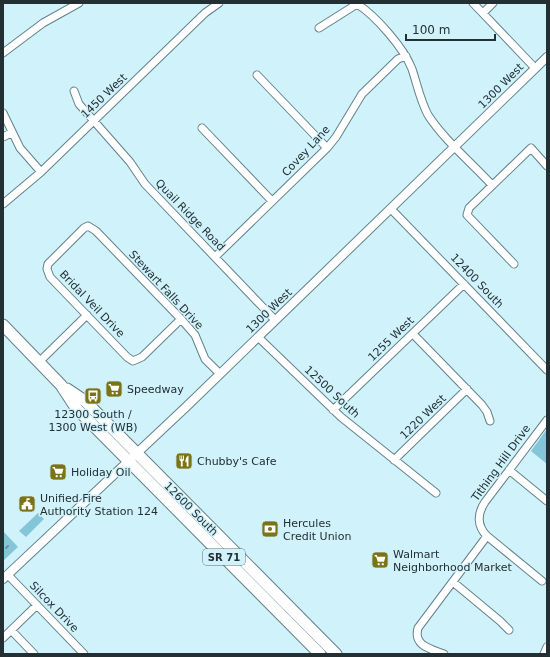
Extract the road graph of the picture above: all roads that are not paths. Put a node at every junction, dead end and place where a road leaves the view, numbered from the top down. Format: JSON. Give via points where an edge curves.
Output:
{"nodes":[{"id":1,"x":79,"y":3,"type":"edge"},
{"id":2,"x":219,"y":3,"type":"edge"},
{"id":3,"x":473,"y":3,"type":"edge"},
{"id":4,"x":493,"y":3,"type":"edge"},
{"id":5,"x":483,"y":13,"type":"junction"},
{"id":6,"x":319,"y":28,"type":"dead end"},
{"id":7,"x":3,"y":53,"type":"edge"},
{"id":8,"x":406,"y":56,"type":"junction"},
{"id":9,"x":547,"y":57,"type":"edge"},
{"id":10,"x":536,"y":68,"type":"junction"},
{"id":11,"x":257,"y":75,"type":"dead end"},
{"id":12,"x":74,"y":91,"type":"dead end"},
{"id":13,"x":3,"y":113,"type":"edge"},
{"id":14,"x":94,"y":121,"type":"junction"},
{"id":15,"x":202,"y":128,"type":"dead end"},
{"id":16,"x":11,"y":133,"type":"junction"},
{"id":17,"x":3,"y":136,"type":"edge"},
{"id":18,"x":456,"y":146,"type":"junction"},
{"id":19,"x":327,"y":148,"type":"junction"},
{"id":20,"x":547,"y":166,"type":"edge"},
{"id":21,"x":41,"y":172,"type":"junction"},
{"id":22,"x":492,"y":185,"type":"junction"},
{"id":23,"x":272,"y":201,"type":"junction"},
{"id":24,"x":3,"y":204,"type":"edge"},
{"id":25,"x":391,"y":209,"type":"junction"},
{"id":26,"x":88,"y":226,"type":"joint"},
{"id":27,"x":215,"y":257,"type":"junction"},
{"id":28,"x":514,"y":264,"type":"dead end"},
{"id":29,"x":464,"y":284,"type":"junction"},
{"id":30,"x":87,"y":316,"type":"junction"},
{"id":31,"x":181,"y":320,"type":"junction"},
{"id":32,"x":276,"y":320,"type":"junction"},
{"id":33,"x":3,"y":325,"type":"edge"},
{"id":34,"x":413,"y":334,"type":"junction"},
{"id":35,"x":258,"y":337,"type":"junction"},
{"id":36,"x":39,"y":362,"type":"junction"},
{"id":37,"x":547,"y":370,"type":"edge"},
{"id":38,"x":220,"y":374,"type":"junction"},
{"id":39,"x":467,"y":389,"type":"junction"},
{"id":40,"x":333,"y":410,"type":"junction"},
{"id":41,"x":547,"y":420,"type":"edge"},
{"id":42,"x":490,"y":421,"type":"dead end"},
{"id":43,"x":132,"y":457,"type":"junction"},
{"id":44,"x":394,"y":460,"type":"junction"},
{"id":45,"x":509,"y":470,"type":"junction"},
{"id":46,"x":436,"y":493,"type":"dead end"},
{"id":47,"x":547,"y":500,"type":"edge"},
{"id":48,"x":487,"y":536,"type":"junction"},
{"id":49,"x":6,"y":577,"type":"edge"},
{"id":50,"x":542,"y":581,"type":"dead end"},
{"id":51,"x":453,"y":582,"type":"junction"},
{"id":52,"x":37,"y":605,"type":"junction"},
{"id":53,"x":11,"y":630,"type":"junction"},
{"id":54,"x":509,"y":630,"type":"dead end"},
{"id":55,"x":3,"y":638,"type":"edge"},
{"id":56,"x":547,"y":648,"type":"edge"},
{"id":57,"x":34,"y":654,"type":"edge"},
{"id":58,"x":84,"y":654,"type":"edge"},
{"id":59,"x":320,"y":654,"type":"edge"},
{"id":60,"x":336,"y":654,"type":"edge"},
{"id":61,"x":444,"y":654,"type":"edge"},
{"id":62,"x":544,"y":654,"type":"edge"}],
"edges":[{"from":1,"to":7,"type":"street","via":[[43,23]]},
{"from":2,"to":14,"type":"street","name":"1450 West","via":[[205,13]]},
{"from":3,"to":5,"type":"street"},
{"from":4,"to":5,"type":"street"},
{"from":5,"to":10,"type":"street"},
{"from":6,"to":8,"type":"street","via":[[357,4],[366,10]]},
{"from":8,"to":18,"type":"street","via":[[428,114]]},
{"from":8,"to":19,"type":"street","name":"Covey Lane","via":[[398,59],[362,94]]},
{"from":9,"to":10,"type":"street","name":"1300 West"},
{"from":10,"to":18,"type":"street","name":"1300 West"},
{"from":11,"to":19,"type":"street"},
{"from":12,"to":14,"type":"street","name":"Quail Ridge Road","via":[[79,104]]},
{"from":13,"to":16,"type":"street"},
{"from":14,"to":21,"type":"street","name":"1450 West"},
{"from":14,"to":27,"type":"street","name":"Quail Ridge Road","via":[[122,152],[145,184]]},
{"from":15,"to":23,"type":"street"},
{"from":16,"to":17,"type":"street"},
{"from":16,"to":21,"type":"street","via":[[20,148]]},
{"from":18,"to":22,"type":"street"},
{"from":18,"to":25,"type":"street","name":"1300 West"},
{"from":19,"to":23,"type":"street","name":"Covey Lane"},
{"from":20,"to":22,"type":"street","via":[[531,148]]},
{"from":21,"to":24,"type":"street","name":"1450 West"},
{"from":22,"to":28,"type":"street","via":[[473,203],[467,215]]},
{"from":23,"to":27,"type":"street","name":"Covey Lane"},
{"from":25,"to":29,"type":"street","name":"12400 South"},
{"from":25,"to":32,"type":"street","name":"1300 West"},
{"from":26,"to":30,"type":"street","name":"Bridal Veil Drive","via":[[50,260],[46,269],[50,277]]},
{"from":26,"to":31,"type":"street","name":"Stewart Falls Drive","via":[[96,231]]},
{"from":27,"to":32,"type":"street","name":"Quail Ridge Road"},
{"from":29,"to":34,"type":"street","name":"1255 West"},
{"from":29,"to":37,"type":"street","name":"12400 South"},
{"from":30,"to":31,"type":"street","name":"Bridal Veil Drive","via":[[133,361],[142,357]]},
{"from":30,"to":36,"type":"street"},
{"from":31,"to":38,"type":"street","name":"Stewart Falls Drive","via":[[195,335],[205,360]]},
{"from":32,"to":35,"type":"street","name":"1300 West"},
{"from":33,"to":36,"type":"main road","name":"12600 South","number":"SR 71"},
{"from":34,"to":39,"type":"street"},
{"from":34,"to":40,"type":"street","name":"1255 West"},
{"from":35,"to":38,"type":"street","name":"1300 West"},
{"from":35,"to":40,"type":"street","name":"12500 South"},
{"from":36,"to":43,"type":"main road","name":"12600 South","number":"SR 71","via":[[61,384],[76,408]]},
{"from":38,"to":43,"type":"street","name":"1300 West"},
{"from":39,"to":42,"type":"street","via":[[482,405]]},
{"from":39,"to":44,"type":"street","name":"1220 West"},
{"from":40,"to":44,"type":"street","name":"12500 South"},
{"from":41,"to":45,"type":"street","name":"Tithing Hill Drive"},
{"from":43,"to":49,"type":"street","name":"1300 West"},
{"from":43,"to":59,"type":"main road","name":"12600 South","number":"SR 71"},
{"from":43,"to":60,"type":"main road","name":"12600 South","number":"SR 71"},
{"from":44,"to":46,"type":"street","name":"12500 South"},
{"from":45,"to":47,"type":"street"},
{"from":45,"to":48,"type":"street","name":"Tithing Hill Drive","via":[[480,510],[479,523]]},
{"from":48,"to":50,"type":"street"},
{"from":48,"to":51,"type":"street"},
{"from":49,"to":52,"type":"street","name":"Silcox Drive"},
{"from":51,"to":54,"type":"street"},
{"from":51,"to":61,"type":"street","via":[[418,628],[418,640],[426,647]]},
{"from":52,"to":53,"type":"street"},
{"from":52,"to":58,"type":"street","name":"Silcox Drive"},
{"from":53,"to":55,"type":"street"},
{"from":53,"to":57,"type":"street"},
{"from":56,"to":62,"type":"street"}]}
